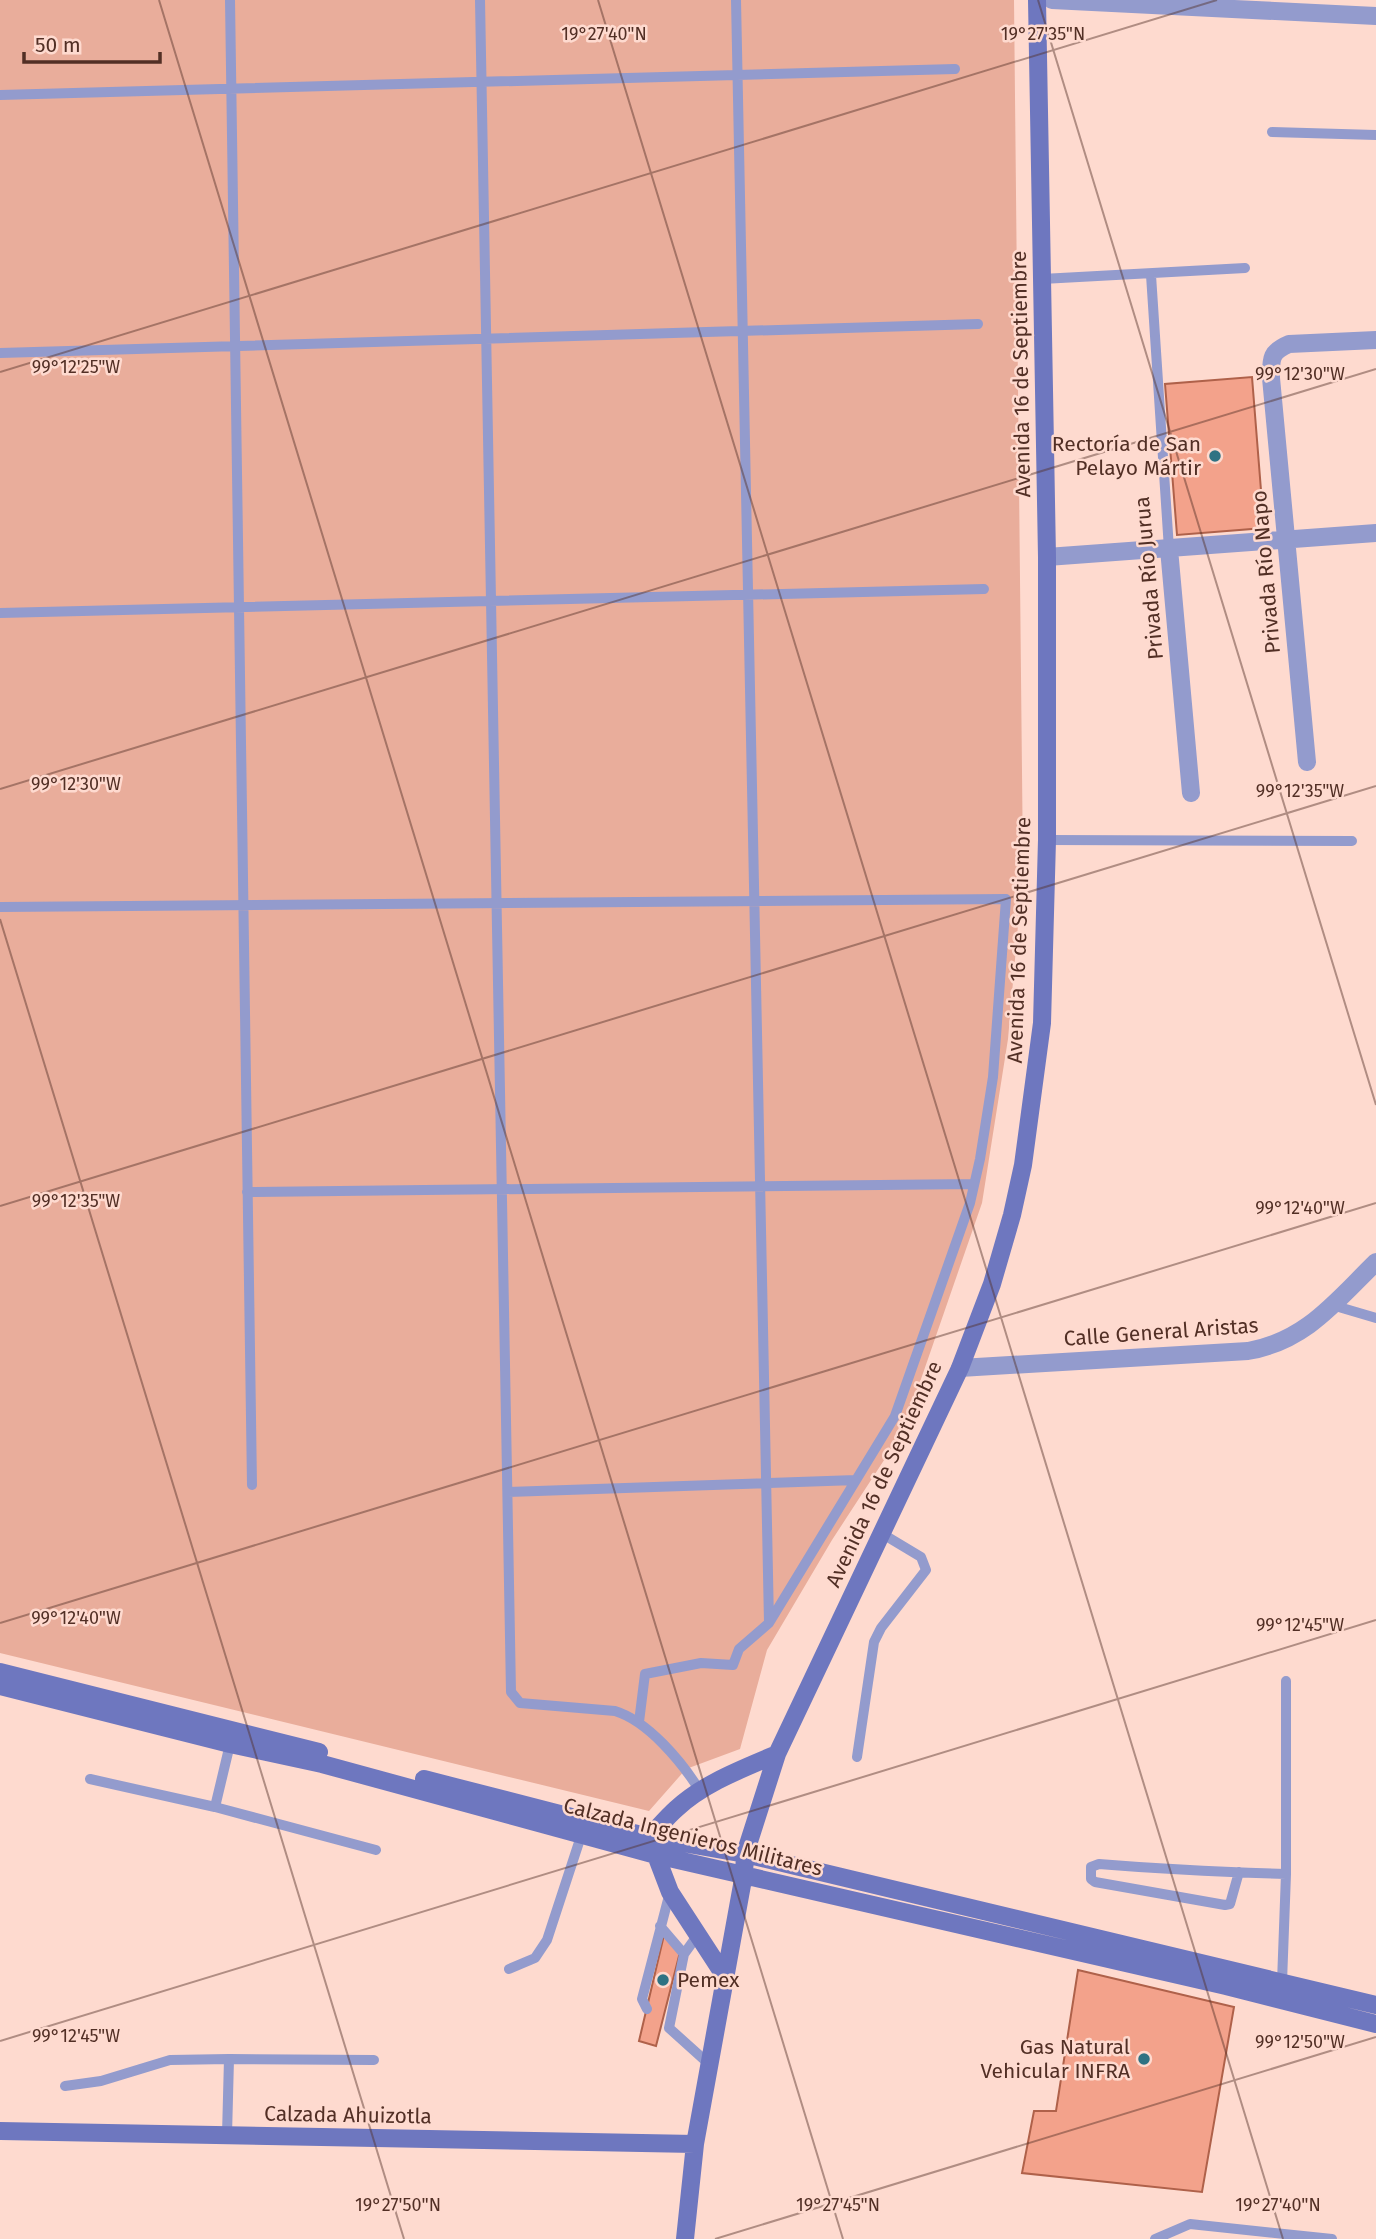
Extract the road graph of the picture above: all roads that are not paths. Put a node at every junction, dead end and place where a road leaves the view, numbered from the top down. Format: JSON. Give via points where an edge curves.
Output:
{"nodes":[{"id":1,"x":230,"y":0,"type":"edge"},
{"id":2,"x":480,"y":0,"type":"edge"},
{"id":3,"x":736,"y":0,"type":"edge"},
{"id":4,"x":1037,"y":0,"type":"edge"},
{"id":5,"x":1052,"y":0,"type":"edge"},
{"id":6,"x":1376,"y":16,"type":"edge"},
{"id":7,"x":956,"y":69,"type":"dead end"},
{"id":8,"x":738,"y":75,"type":"junction"},
{"id":9,"x":482,"y":82,"type":"junction"},
{"id":10,"x":231,"y":88,"type":"junction"},
{"id":11,"x":0,"y":95,"type":"edge"},
{"id":12,"x":1272,"y":132,"type":"dead end"},
{"id":13,"x":1376,"y":135,"type":"edge"},
{"id":14,"x":1245,"y":268,"type":"dead end"},
{"id":15,"x":1150,"y":275,"type":"junction"},
{"id":16,"x":1042,"y":279,"type":"junction"},
{"id":17,"x":978,"y":324,"type":"dead end"},
{"id":18,"x":743,"y":331,"type":"junction"},
{"id":19,"x":487,"y":338,"type":"junction"},
{"id":20,"x":1376,"y":340,"type":"edge"},
{"id":21,"x":235,"y":346,"type":"junction"},
{"id":22,"x":0,"y":353,"type":"edge"},
{"id":23,"x":1376,"y":533,"type":"edge"},
{"id":24,"x":1285,"y":541,"type":"junction"},
{"id":25,"x":1169,"y":549,"type":"junction"},
{"id":26,"x":1047,"y":557,"type":"junction"},
{"id":27,"x":984,"y":589,"type":"dead end"},
{"id":28,"x":748,"y":595,"type":"junction"},
{"id":29,"x":491,"y":601,"type":"junction"},
{"id":30,"x":239,"y":607,"type":"junction"},
{"id":31,"x":0,"y":613,"type":"edge"},
{"id":32,"x":1307,"y":762,"type":"dead end"},
{"id":33,"x":1191,"y":793,"type":"dead end"},
{"id":34,"x":1047,"y":840,"type":"junction"},
{"id":35,"x":1352,"y":841,"type":"dead end"},
{"id":36,"x":754,"y":901,"type":"junction"},
{"id":37,"x":497,"y":903,"type":"junction"},
{"id":38,"x":243,"y":905,"type":"junction"},
{"id":39,"x":0,"y":907,"type":"edge"},
{"id":40,"x":974,"y":1184,"type":"junction"},
{"id":41,"x":760,"y":1186,"type":"junction"},
{"id":42,"x":502,"y":1189,"type":"junction"},
{"id":43,"x":247,"y":1192,"type":"junction"},
{"id":44,"x":1376,"y":1262,"type":"edge"},
{"id":45,"x":1332,"y":1305,"type":"junction"},
{"id":46,"x":1376,"y":1318,"type":"edge"},
{"id":47,"x":960,"y":1368,"type":"junction"},
{"id":48,"x":856,"y":1480,"type":"junction"},
{"id":49,"x":766,"y":1484,"type":"junction"},
{"id":50,"x":251,"y":1485,"type":"dead end"},
{"id":51,"x":508,"y":1492,"type":"junction"},
{"id":52,"x":881,"y":1534,"type":"junction"},
{"id":53,"x":769,"y":1623,"type":"junction"},
{"id":54,"x":0,"y":1672,"type":"edge"},
{"id":55,"x":1286,"y":1681,"type":"dead end"},
{"id":56,"x":0,"y":1686,"type":"edge"},
{"id":57,"x":639,"y":1722,"type":"junction"},
{"id":58,"x":232,"y":1737,"type":"junction"},
{"id":59,"x":777,"y":1754,"type":"junction"},
{"id":60,"x":857,"y":1757,"type":"dead end"},
{"id":61,"x":90,"y":1779,"type":"dead end"},
{"id":62,"x":699,"y":1791,"type":"junction"},
{"id":63,"x":215,"y":1807,"type":"junction"},
{"id":64,"x":584,"y":1827,"type":"junction"},
{"id":65,"x":649,"y":1837,"type":"junction"},
{"id":66,"x":376,"y":1850,"type":"dead end"},
{"id":67,"x":745,"y":1854,"type":"junction"},
{"id":68,"x":656,"y":1855,"type":"junction"},
{"id":69,"x":1239,"y":1872,"type":"junction"},
{"id":70,"x":744,"y":1874,"type":"junction"},
{"id":71,"x":1286,"y":1874,"type":"junction"},
{"id":72,"x":670,"y":1892,"type":"junction"},
{"id":73,"x":660,"y":1926,"type":"junction"},
{"id":74,"x":697,"y":1936,"type":"junction"},
{"id":75,"x":684,"y":1954,"type":"junction"},
{"id":76,"x":509,"y":1969,"type":"dead end"},
{"id":77,"x":724,"y":1975,"type":"junction"},
{"id":78,"x":1282,"y":1982,"type":"junction"},
{"id":79,"x":1376,"y":2006,"type":"edge"},
{"id":80,"x":647,"y":2008,"type":"dead end"},
{"id":81,"x":1376,"y":2024,"type":"edge"},
{"id":82,"x":229,"y":2059,"type":"junction"},
{"id":83,"x":374,"y":2060,"type":"dead end"},
{"id":84,"x":709,"y":2064,"type":"junction"},
{"id":85,"x":65,"y":2086,"type":"dead end"},
{"id":86,"x":0,"y":2130,"type":"edge"},
{"id":87,"x":227,"y":2135,"type":"junction"},
{"id":88,"x":695,"y":2144,"type":"junction"},
{"id":89,"x":685,"y":2239,"type":"edge"},
{"id":90,"x":1155,"y":2239,"type":"edge"},
{"id":91,"x":1332,"y":2239,"type":"edge"}],
"edges":[{"from":1,"to":10,"type":"lane"},
{"from":2,"to":9,"type":"lane"},
{"from":3,"to":8,"type":"lane"},
{"from":4,"to":16,"type":"main road","name":"Avenida 16 de Septiembre"},
{"from":5,"to":6,"type":"street"},
{"from":7,"to":8,"type":"lane"},
{"from":8,"to":9,"type":"lane"},
{"from":8,"to":18,"type":"lane"},
{"from":9,"to":10,"type":"lane"},
{"from":9,"to":19,"type":"lane"},
{"from":10,"to":11,"type":"lane"},
{"from":10,"to":21,"type":"lane"},
{"from":12,"to":13,"type":"lane"},
{"from":14,"to":15,"type":"lane"},
{"from":15,"to":16,"type":"lane"},
{"from":15,"to":25,"type":"lane","name":"Privada Río Jurua"},
{"from":16,"to":26,"type":"main road","name":"Avenida 16 de Septiembre"},
{"from":17,"to":18,"type":"lane"},
{"from":18,"to":19,"type":"lane"},
{"from":18,"to":28,"type":"lane"},
{"from":19,"to":21,"type":"lane"},
{"from":19,"to":29,"type":"lane"},
{"from":20,"to":24,"type":"street","name":"Privada Río Napo","via":[[1289,344],[1277,348],[1271,359]]},
{"from":21,"to":22,"type":"lane"},
{"from":21,"to":30,"type":"lane"},
{"from":23,"to":24,"type":"street"},
{"from":24,"to":25,"type":"street"},
{"from":24,"to":32,"type":"street","name":"Privada Río Napo"},
{"from":25,"to":26,"type":"street"},
{"from":25,"to":33,"type":"street","name":"Privada Río Jurua"},
{"from":26,"to":34,"type":"main road","name":"Avenida 16 de Septiembre"},
{"from":27,"to":28,"type":"lane"},
{"from":28,"to":29,"type":"lane"},
{"from":28,"to":36,"type":"lane"},
{"from":29,"to":30,"type":"lane"},
{"from":29,"to":37,"type":"lane"},
{"from":30,"to":31,"type":"lane"},
{"from":30,"to":38,"type":"lane"},
{"from":34,"to":35,"type":"lane"},
{"from":34,"to":47,"type":"main road","name":"Avenida 16 de Septiembre","via":[[1042,1023],[1023,1165],[992,1284]]},
{"from":36,"to":37,"type":"lane"},
{"from":36,"to":40,"type":"lane","via":[[1006,899],[993,1077]]},
{"from":36,"to":41,"type":"lane"},
{"from":37,"to":38,"type":"lane"},
{"from":37,"to":42,"type":"lane"},
{"from":38,"to":39,"type":"lane"},
{"from":38,"to":43,"type":"lane"},
{"from":40,"to":41,"type":"lane"},
{"from":40,"to":48,"type":"lane","via":[[895,1416]]},
{"from":41,"to":42,"type":"lane"},
{"from":41,"to":49,"type":"lane"},
{"from":42,"to":43,"type":"lane"},
{"from":42,"to":51,"type":"lane"},
{"from":43,"to":50,"type":"lane"},
{"from":44,"to":45,"type":"street","name":"Calle General Aristas"},
{"from":45,"to":46,"type":"lane"},
{"from":45,"to":47,"type":"street","name":"Calle General Aristas","via":[[1303,1330],[1267,1348]]},
{"from":47,"to":52,"type":"main road","name":"Avenida 16 de Septiembre"},
{"from":48,"to":49,"type":"lane"},
{"from":48,"to":53,"type":"lane"},
{"from":49,"to":51,"type":"lane"},
{"from":49,"to":53,"type":"lane"},
{"from":51,"to":57,"type":"lane","via":[[514,1698],[520,1703],[615,1711]]},
{"from":52,"to":59,"type":"main road","name":"Avenida 16 de Septiembre"},
{"from":52,"to":60,"type":"lane","via":[[921,1557],[926,1570],[874,1642]]},
{"from":53,"to":57,"type":"lane","via":[[739,1649],[733,1665],[701,1663],[645,1674]]},
{"from":54,"to":58,"type":"main road","name":"Calzada Ingenieros Militares"},
{"from":55,"to":71,"type":"lane"},
{"from":56,"to":58,"type":"main road","name":"Calzada Ingenieros Militares"},
{"from":57,"to":62,"type":"lane","via":[[686,1769]]},
{"from":58,"to":63,"type":"lane"},
{"from":58,"to":64,"type":"main road","name":"Calzada Ingenieros Militares"},
{"from":59,"to":62,"type":"main road"},
{"from":59,"to":67,"type":"main road","name":"Avenida 16 de Septiembre"},
{"from":61,"to":63,"type":"lane"},
{"from":62,"to":65,"type":"main road"},
{"from":63,"to":66,"type":"lane"},
{"from":64,"to":65,"type":"main road","name":"Calzada Ingenieros Militares"},
{"from":64,"to":68,"type":"main road","name":"Calzada Ingenieros Militares"},
{"from":64,"to":76,"type":"lane","via":[[547,1940],[535,1958]]},
{"from":65,"to":67,"type":"main road","name":"Calzada Ingenieros Militares"},
{"from":65,"to":68,"type":"main road"},
{"from":67,"to":70,"type":"main road","name":"Avenida 16 de Septiembre"},
{"from":67,"to":78,"type":"main road","name":"Calzada Ingenieros Militares"},
{"from":68,"to":70,"type":"main road","name":"Calzada Ingenieros Militares"},
{"from":68,"to":72,"type":"main road"},
{"from":69,"to":69,"type":"lane","via":[[1230,1904],[1225,1905],[1091,1879],[1091,1867],[1099,1864]]},
{"from":69,"to":71,"type":"lane"},
{"from":70,"to":77,"type":"main road","name":"Avenida 16 de Septiembre"},
{"from":70,"to":81,"type":"main road","name":"Calzada Ingenieros Militares"},
{"from":71,"to":78,"type":"lane"},
{"from":72,"to":73,"type":"lane"},
{"from":72,"to":74,"type":"main road"},
{"from":73,"to":75,"type":"lane"},
{"from":73,"to":80,"type":"lane","via":[[642,1998]]},
{"from":74,"to":75,"type":"lane"},
{"from":74,"to":77,"type":"main road"},
{"from":75,"to":84,"type":"lane","via":[[666,2025]]},
{"from":77,"to":84,"type":"main road","name":"Avenida 16 de Septiembre"},
{"from":78,"to":79,"type":"main road","name":"Calzada Ingenieros Militares"},
{"from":82,"to":83,"type":"lane"},
{"from":82,"to":85,"type":"lane","via":[[170,2060],[101,2081]]},
{"from":82,"to":87,"type":"lane"},
{"from":84,"to":88,"type":"main road","name":"Avenida 16 de Septiembre"},
{"from":86,"to":87,"type":"main road","name":"Calzada Ahuizotla"},
{"from":87,"to":88,"type":"main road","name":"Calzada Ahuizotla"},
{"from":88,"to":89,"type":"main road","name":"Avenida 16 de Septiembre"},
{"from":90,"to":91,"type":"lane","via":[[1190,2224]]}]}
